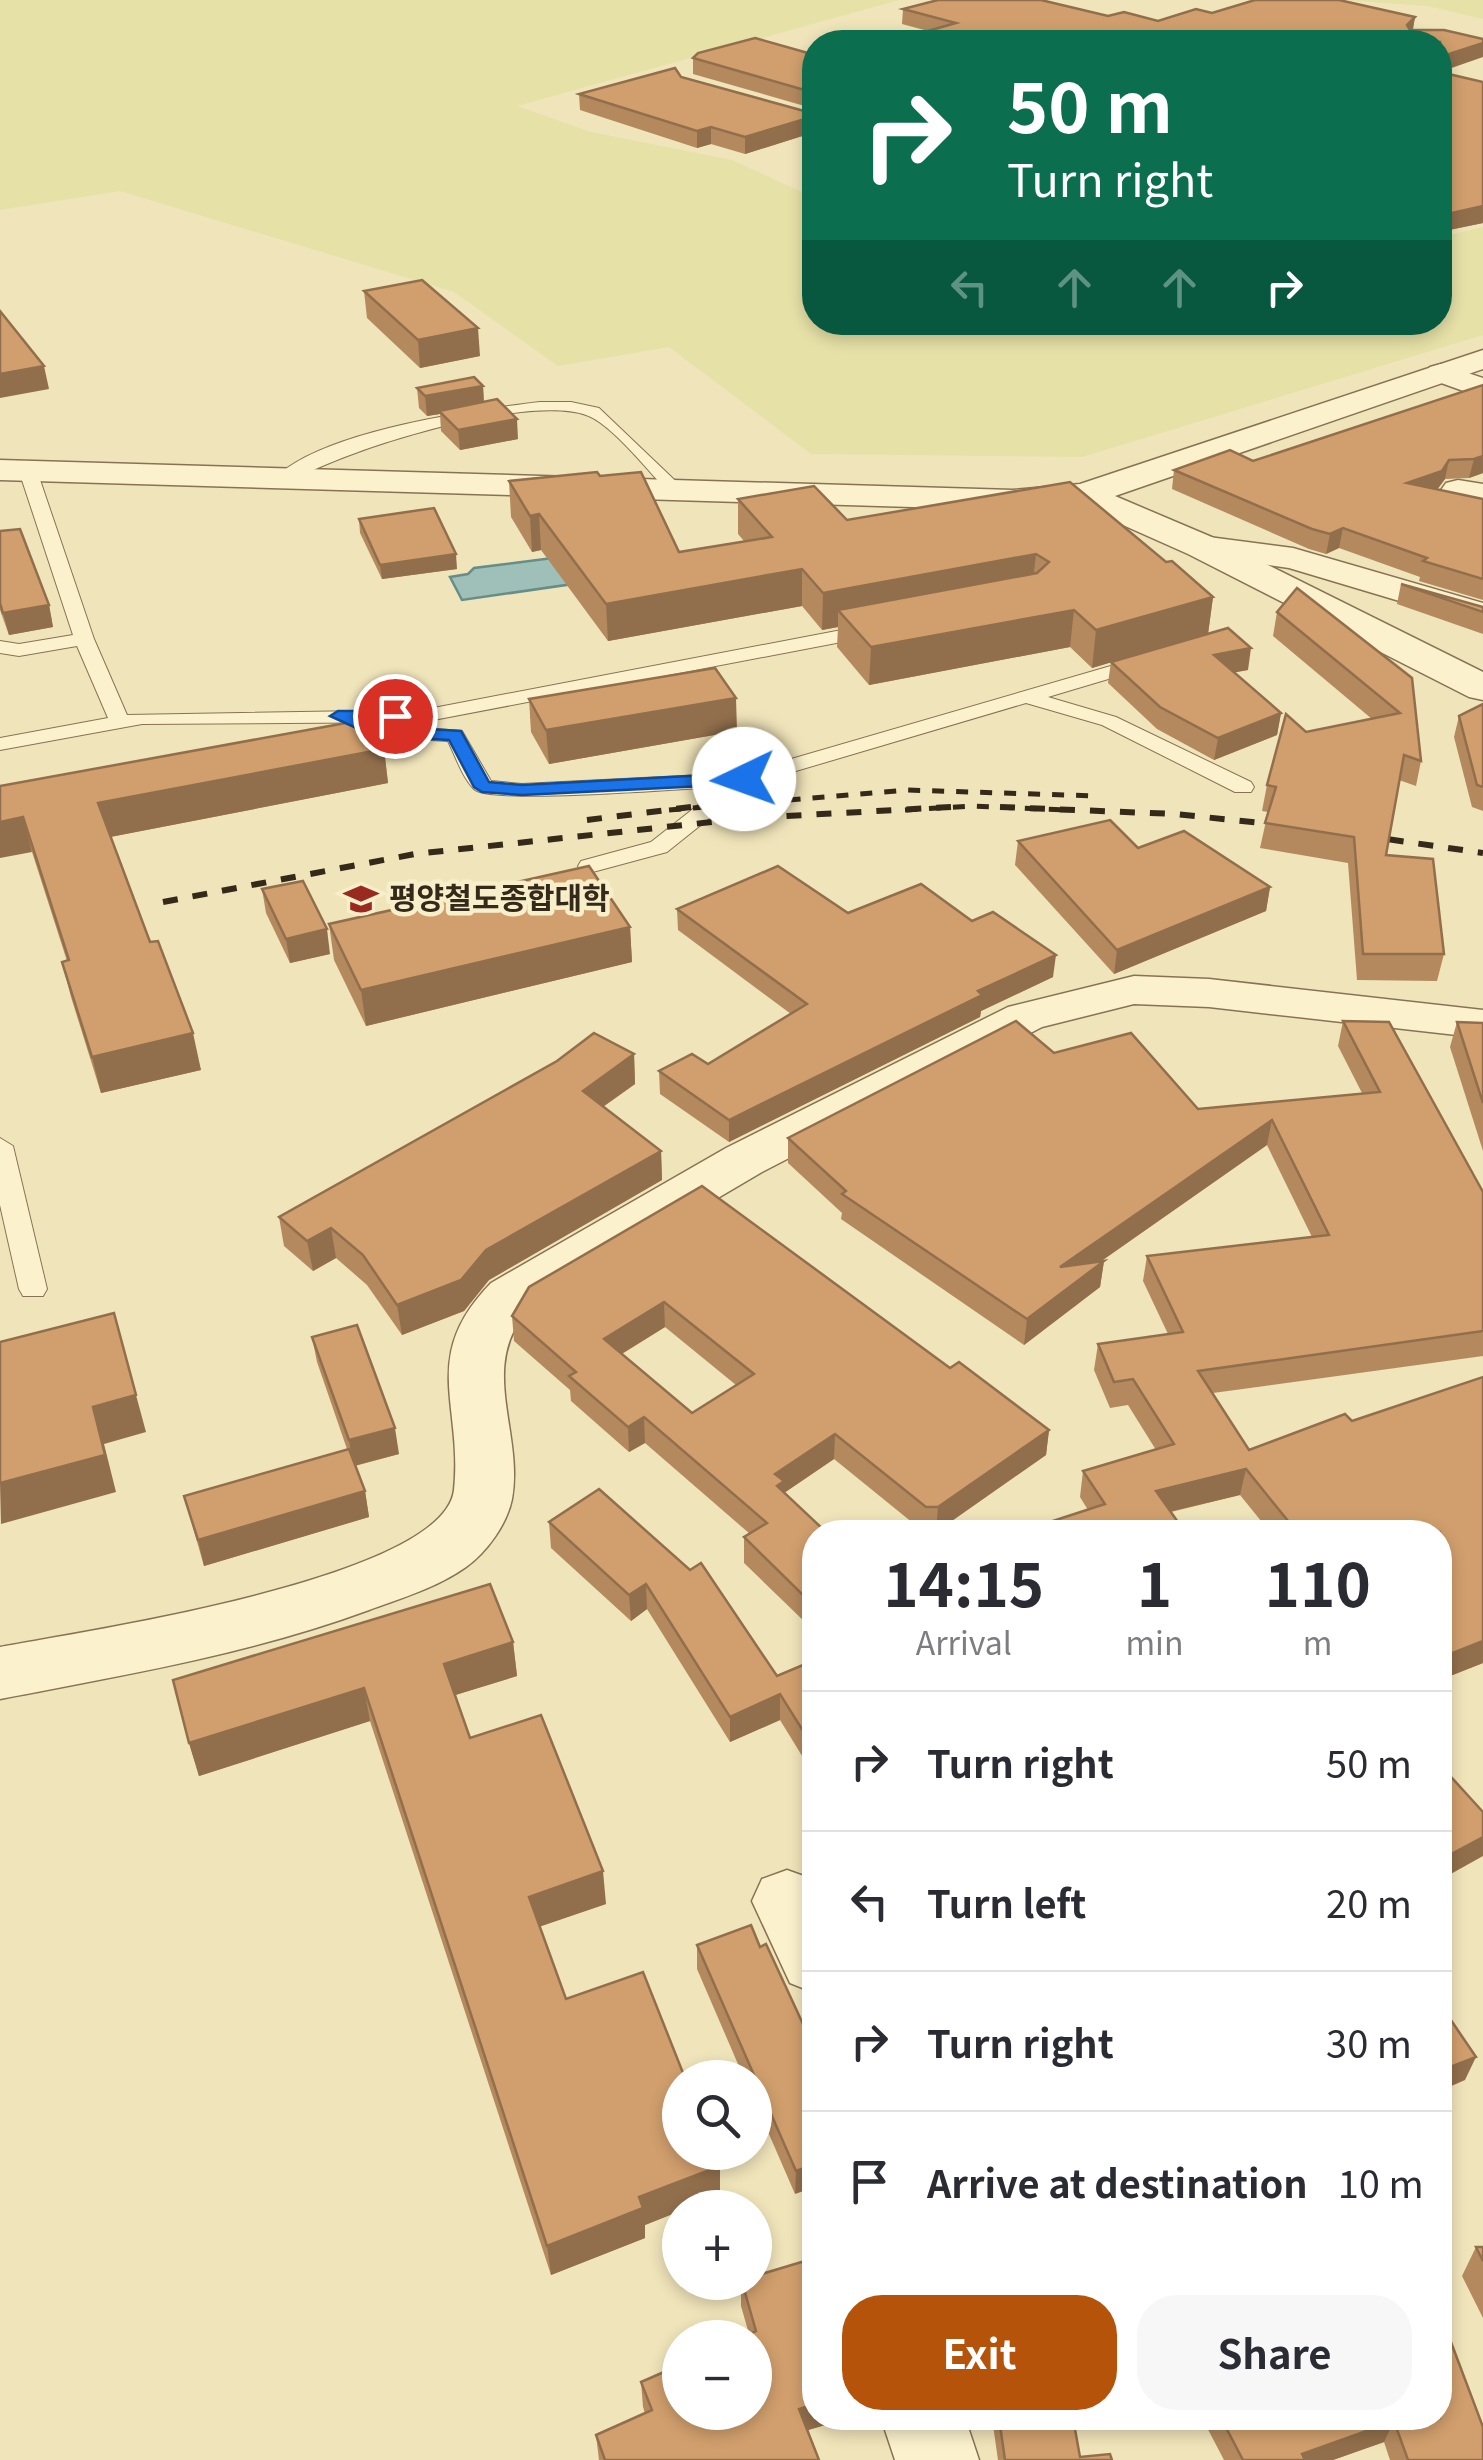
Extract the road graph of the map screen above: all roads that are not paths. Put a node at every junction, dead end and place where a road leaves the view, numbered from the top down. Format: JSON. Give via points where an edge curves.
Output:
{"nodes":[{"id":1,"x":1483,"y":359,"type":"edge"},
{"id":2,"x":1441,"y":373,"type":"junction"},
{"id":3,"x":1483,"y":389,"type":"edge"},
{"id":4,"x":14,"y":471,"type":"edge"},
{"id":5,"x":283,"y":478,"type":"junction"},
{"id":6,"x":676,"y":490,"type":"junction"},
{"id":7,"x":1082,"y":494,"type":"junction"},
{"id":8,"x":1202,"y":546,"type":"junction"},
{"id":9,"x":1483,"y":615,"type":"edge"},
{"id":10,"x":900,"y":625,"type":"edge"},
{"id":11,"x":84,"y":638,"type":"junction"},
{"id":12,"x":0,"y":647,"type":"edge"},
{"id":13,"x":1170,"y":654,"type":"edge"},
{"id":14,"x":1483,"y":688,"type":"edge"},
{"id":15,"x":1026,"y":697,"type":"junction"},
{"id":16,"x":338,"y":716,"type":"junction"},
{"id":17,"x":120,"y":722,"type":"junction"},
{"id":18,"x":0,"y":744,"type":"edge"},
{"id":19,"x":744,"y":779,"type":"junction"},
{"id":20,"x":1243,"y":787,"type":"dead end"},
{"id":21,"x":589,"y":866,"type":"edge"},
{"id":22,"x":1483,"y":1024,"type":"edge"},
{"id":23,"x":0,"y":1146,"type":"edge"},
{"id":24,"x":33,"y":1288,"type":"dead end"},
{"id":25,"x":0,"y":1673,"type":"edge"},
{"id":26,"x":927,"y":2430,"type":"edge"},
{"id":27,"x":937,"y":2460,"type":"edge"}],
"edges":[{"from":1,"to":2,"type":"street"},
{"from":2,"to":3,"type":"street"},
{"from":2,"to":7,"type":"street"},
{"from":4,"to":5,"type":"street"},
{"from":4,"to":11,"type":"lane"},
{"from":5,"to":6,"type":"street"},
{"from":5,"to":6,"type":"lane","via":[[331,453],[399,432],[542,407],[594,411]]},
{"from":6,"to":7,"type":"street","via":[[1013,500]]},
{"from":7,"to":8,"type":"street"},
{"from":8,"to":9,"type":"street","via":[[1293,558]]},
{"from":8,"to":14,"type":"street"},
{"from":10,"to":16,"type":"lane","via":[[423,716]]},
{"from":11,"to":12,"type":"lane","via":[[19,650]]},
{"from":11,"to":17,"type":"lane"},
{"from":13,"to":15,"type":"lane"},
{"from":15,"to":19,"type":"lane"},
{"from":15,"to":20,"type":"lane","via":[[1109,722]]},
{"from":16,"to":17,"type":"lane"},
{"from":16,"to":19,"type":"lane","via":[[374,731],[455,735],[482,787]]},
{"from":17,"to":18,"type":"lane"},
{"from":19,"to":21,"type":"lane","via":[[659,847]]},
{"from":22,"to":25,"type":"street","via":[[1134,990],[1025,1017],[744,1160],[491,1312],[476,1343],[474,1370],[484,1497],[471,1526],[435,1557],[327,1599],[190,1636]]},
{"from":23,"to":24,"type":"lane"},
{"from":26,"to":27,"type":"street"}]}
